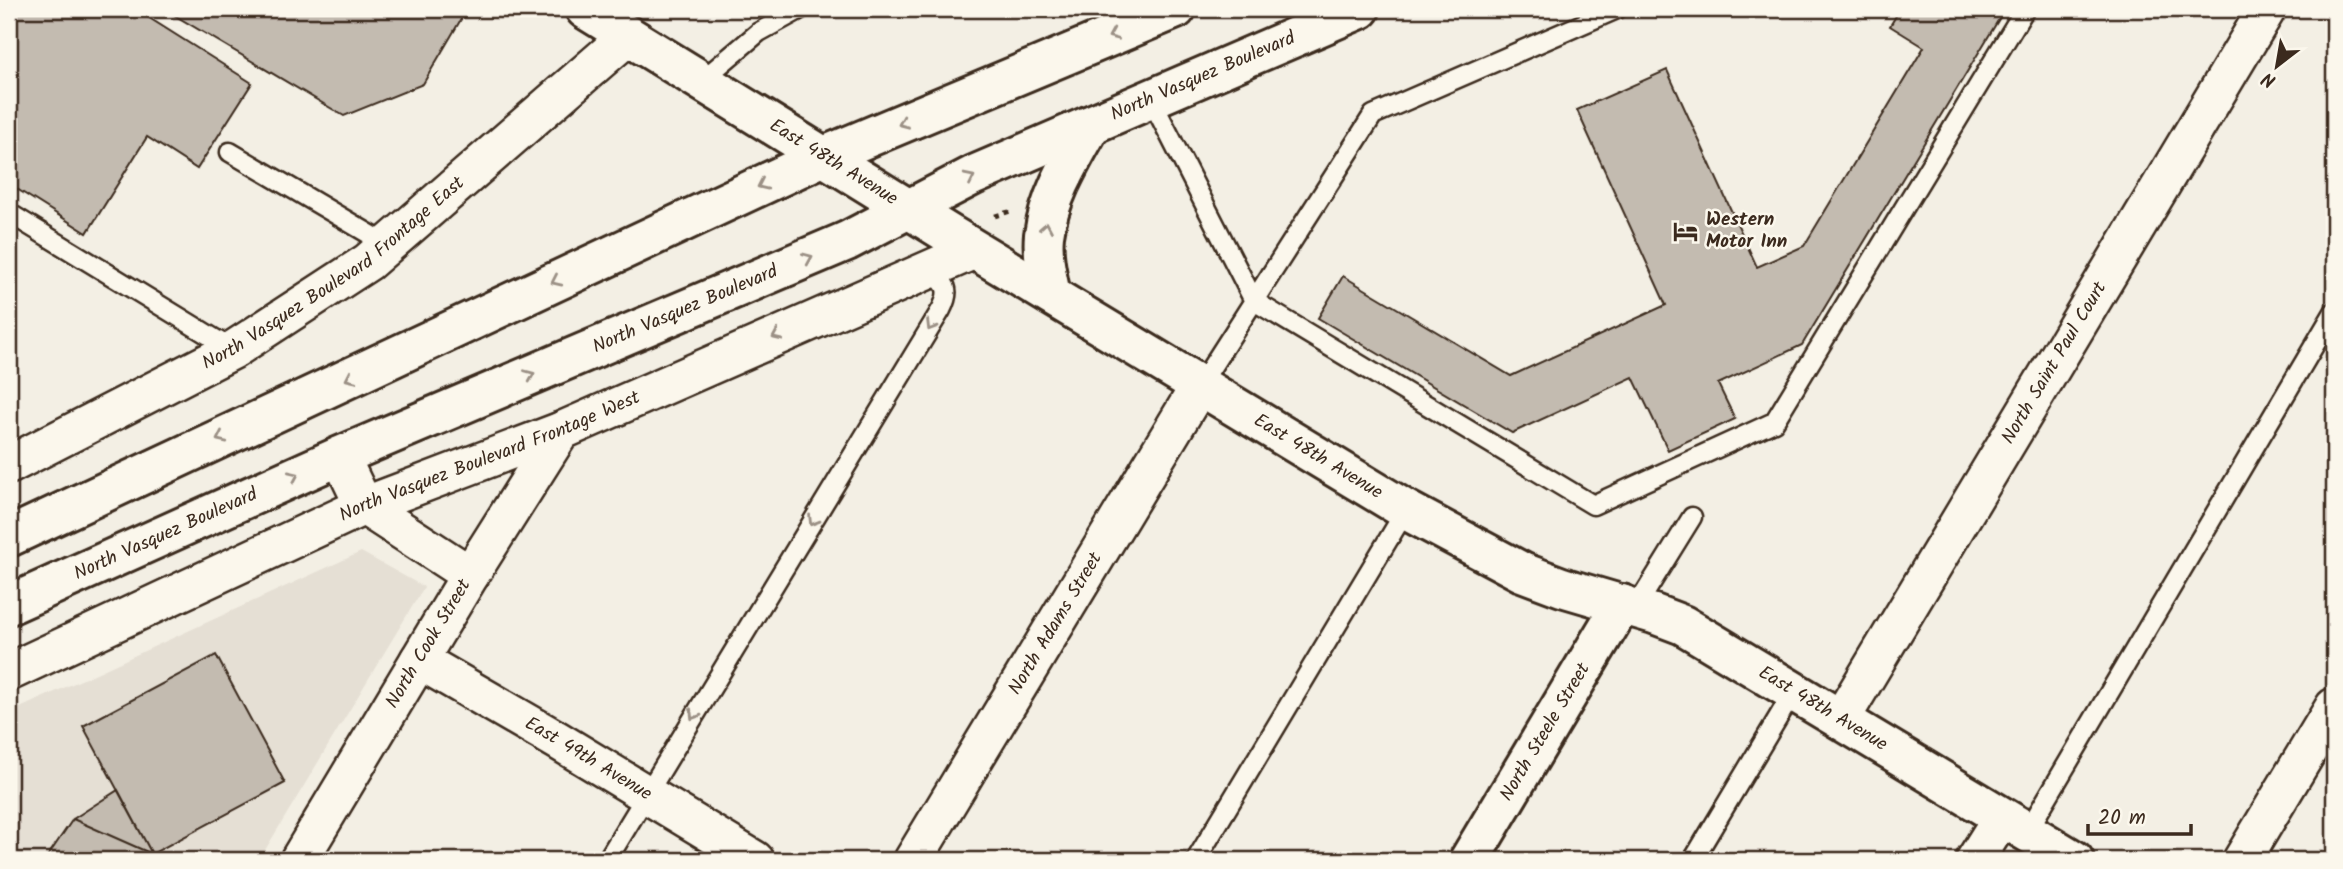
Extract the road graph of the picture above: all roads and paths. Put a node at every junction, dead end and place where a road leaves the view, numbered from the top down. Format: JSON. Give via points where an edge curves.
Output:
{"nodes":[{"id":1,"x":584,"y":9,"type":"edge"},
{"id":2,"x":801,"y":9,"type":"edge"},
{"id":3,"x":1176,"y":9,"type":"edge"},
{"id":4,"x":1360,"y":9,"type":"edge"},
{"id":5,"x":1617,"y":9,"type":"edge"},
{"id":6,"x":2025,"y":9,"type":"edge"},
{"id":7,"x":2267,"y":9,"type":"edge"},
{"id":8,"x":628,"y":36,"type":"junction"},
{"id":9,"x":701,"y":81,"type":"junction"},
{"id":10,"x":1152,"y":99,"type":"junction"},
{"id":11,"x":1091,"y":125,"type":"junction"},
{"id":12,"x":230,"y":152,"type":"dead end"},
{"id":13,"x":824,"y":156,"type":"junction"},
{"id":14,"x":909,"y":209,"type":"junction"},
{"id":15,"x":9,"y":213,"type":"edge"},
{"id":16,"x":388,"y":245,"type":"junction"},
{"id":17,"x":974,"y":250,"type":"junction"},
{"id":18,"x":929,"y":270,"type":"junction"},
{"id":19,"x":1051,"y":295,"type":"junction"},
{"id":20,"x":1254,"y":301,"type":"junction"},
{"id":21,"x":2334,"y":312,"type":"edge"},
{"id":22,"x":233,"y":350,"type":"junction"},
{"id":23,"x":1200,"y":385,"type":"junction"},
{"id":24,"x":561,"y":431,"type":"junction"},
{"id":25,"x":340,"y":456,"type":"junction"},
{"id":26,"x":11,"y":460,"type":"edge"},
{"id":27,"x":364,"y":506,"type":"junction"},
{"id":28,"x":1406,"y":510,"type":"junction"},
{"id":29,"x":1692,"y":517,"type":"dead end"},
{"id":30,"x":9,"y":537,"type":"edge"},
{"id":31,"x":470,"y":575,"type":"junction"},
{"id":32,"x":9,"y":605,"type":"edge"},
{"id":33,"x":1628,"y":607,"type":"junction"},
{"id":34,"x":419,"y":660,"type":"junction"},
{"id":35,"x":9,"y":672,"type":"edge"},
{"id":36,"x":1794,"y":691,"type":"junction"},
{"id":37,"x":2334,"y":707,"type":"edge"},
{"id":38,"x":1841,"y":719,"type":"junction"},
{"id":39,"x":646,"y":794,"type":"junction"},
{"id":40,"x":2014,"y":824,"type":"junction"},
{"id":41,"x":299,"y":860,"type":"edge"},
{"id":42,"x":607,"y":860,"type":"edge"},
{"id":43,"x":755,"y":860,"type":"edge"},
{"id":44,"x":913,"y":860,"type":"edge"},
{"id":45,"x":1196,"y":860,"type":"edge"},
{"id":46,"x":1469,"y":860,"type":"edge"},
{"id":47,"x":1693,"y":860,"type":"edge"},
{"id":48,"x":1975,"y":860,"type":"edge"},
{"id":49,"x":2074,"y":860,"type":"edge"},
{"id":50,"x":2242,"y":860,"type":"edge"}],
"edges":[{"from":1,"to":8,"type":"main road","name":"East 48th Avenue"},
{"from":2,"to":9,"type":"lane","via":[[759,32]]},
{"from":3,"to":13,"type":"main road","one_way":true},
{"from":4,"to":10,"type":"main road","name":"North Vasquez Boulevard"},
{"from":5,"to":20,"type":"lane","via":[[1373,115]]},
{"from":6,"to":20,"type":"lane","via":[[1774,422],[1593,505]]},
{"from":7,"to":38,"type":"street","name":"North Saint Paul Court"},
{"from":8,"to":9,"type":"main road","name":"East 48th Avenue"},
{"from":8,"to":16,"type":"street","name":"North Vasquez Boulevard Frontage East"},
{"from":9,"to":13,"type":"main road","name":"East 48th Avenue"},
{"from":10,"to":11,"type":"main road","name":"North Vasquez Boulevard"},
{"from":10,"to":20,"type":"lane"},
{"from":14,"to":11,"type":"main road","name":"North Vasquez Boulevard","one_way":true,"via":[[974,175]]},
{"from":19,"to":11,"type":"main road","one_way":true,"via":[[1044,253],[1047,219]]},
{"from":12,"to":16,"type":"lane"},
{"from":13,"to":14,"type":"main road","name":"East 48th Avenue"},
{"from":13,"to":30,"type":"main road","one_way":true},
{"from":14,"to":17,"type":"main road","name":"East 48th Avenue"},
{"from":25,"to":14,"type":"main road","name":"North Vasquez Boulevard","one_way":true,"via":[[847,242]]},
{"from":15,"to":22,"type":"lane"},
{"from":16,"to":22,"type":"street","name":"North Vasquez Boulevard Frontage East"},
{"from":17,"to":18,"type":"street","name":"North Vasquez Boulevard Frontage West"},
{"from":17,"to":19,"type":"main road","name":"East 48th Avenue"},
{"from":18,"to":24,"type":"street","name":"North Vasquez Boulevard Frontage West","one_way":true},
{"from":18,"to":39,"type":"lane","one_way":true,"via":[[947,288],[942,310]]},
{"from":19,"to":23,"type":"main road","name":"East 48th Avenue"},
{"from":20,"to":23,"type":"lane"},
{"from":21,"to":40,"type":"lane"},
{"from":22,"to":26,"type":"street","name":"North Vasquez Boulevard Frontage East"},
{"from":23,"to":28,"type":"main road","name":"East 48th Avenue"},
{"from":23,"to":44,"type":"street","name":"North Adams Street"},
{"from":24,"to":27,"type":"street","name":"North Vasquez Boulevard Frontage West"},
{"from":24,"to":31,"type":"street","name":"North Cook Street"},
{"from":25,"to":27,"type":"street"},
{"from":32,"to":25,"type":"main road","name":"North Vasquez Boulevard","one_way":true},
{"from":27,"to":31,"type":"street"},
{"from":27,"to":35,"type":"street","name":"North Vasquez Boulevard Frontage West"},
{"from":28,"to":33,"type":"main road","name":"East 48th Avenue","via":[[1522,572]]},
{"from":28,"to":45,"type":"lane"},
{"from":29,"to":33,"type":"lane"},
{"from":31,"to":34,"type":"street","name":"North Cook Street"},
{"from":33,"to":36,"type":"main road","name":"East 48th Avenue","via":[[1683,625]]},
{"from":33,"to":46,"type":"main road","name":"North Steele Street"},
{"from":34,"to":39,"type":"street","name":"East 49th Avenue"},
{"from":34,"to":41,"type":"street","name":"North Cook Street"},
{"from":36,"to":38,"type":"main road","name":"East 48th Avenue"},
{"from":36,"to":47,"type":"lane"},
{"from":37,"to":50,"type":"street"},
{"from":38,"to":40,"type":"main road","name":"East 48th Avenue"},
{"from":39,"to":42,"type":"lane"},
{"from":39,"to":43,"type":"street","name":"East 49th Avenue"},
{"from":40,"to":48,"type":"street"},
{"from":40,"to":49,"type":"main road","name":"East 48th Avenue"}]}
